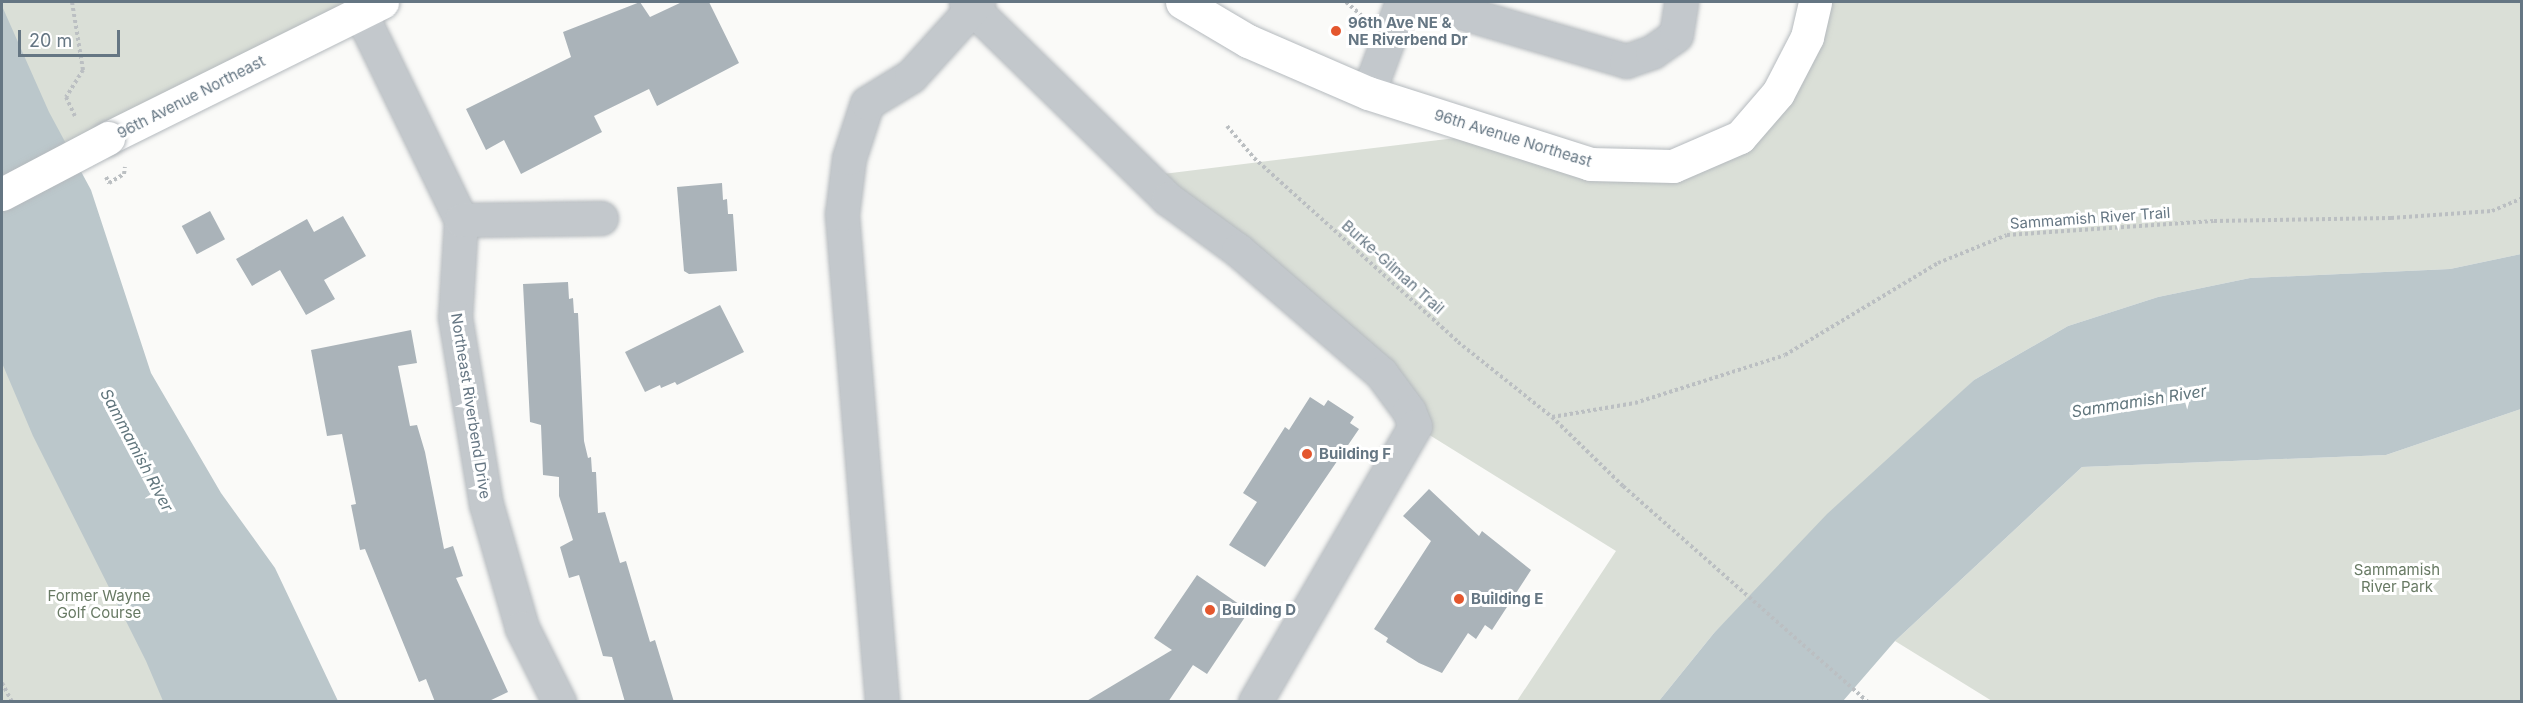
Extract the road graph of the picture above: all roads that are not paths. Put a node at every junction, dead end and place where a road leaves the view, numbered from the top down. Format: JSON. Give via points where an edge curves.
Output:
{"nodes":[{"id":1,"x":1182,"y":2,"type":"edge"},
{"id":2,"x":1402,"y":2,"type":"edge"},
{"id":3,"x":1426,"y":2,"type":"edge"},
{"id":4,"x":1681,"y":2,"type":"edge"},
{"id":5,"x":1815,"y":2,"type":"edge"},
{"id":6,"x":972,"y":4,"type":"edge"},
{"id":7,"x":371,"y":7,"type":"edge"},
{"id":8,"x":1368,"y":93,"type":"junction"},
{"id":9,"x":2,"y":194,"type":"edge"},
{"id":10,"x":601,"y":218,"type":"dead end"},
{"id":11,"x":461,"y":220,"type":"junction"},
{"id":12,"x":559,"y":702,"type":"edge"},
{"id":13,"x":882,"y":702,"type":"edge"},
{"id":14,"x":1255,"y":702,"type":"edge"}],
"edges":[{"from":1,"to":8,"type":"main road","name":"96th Avenue Northeast","via":[[1248,41]]},
{"from":2,"to":8,"type":"street"},
{"from":3,"to":4,"type":"street","via":[[1626,61],[1652,52],[1676,35]]},
{"from":5,"to":8,"type":"main road","name":"96th Avenue Northeast","via":[[1806,37],[1778,93],[1740,137],[1673,166],[1590,164]]},
{"from":6,"to":13,"type":"street","via":[[910,76],[867,103],[849,158],[843,203]]},
{"from":6,"to":14,"type":"street","via":[[1168,199],[1238,250],[1381,373],[1399,395],[1415,426]]},
{"from":7,"to":9,"type":"main road","name":"96th Avenue Northeast","bridge":true},
{"from":7,"to":11,"type":"street","name":"Northeast Riverbend Drive"},
{"from":10,"to":11,"type":"street"},
{"from":11,"to":12,"type":"street","name":"Northeast Riverbend Drive","via":[[455,317],[486,504],[522,628]]}]}
